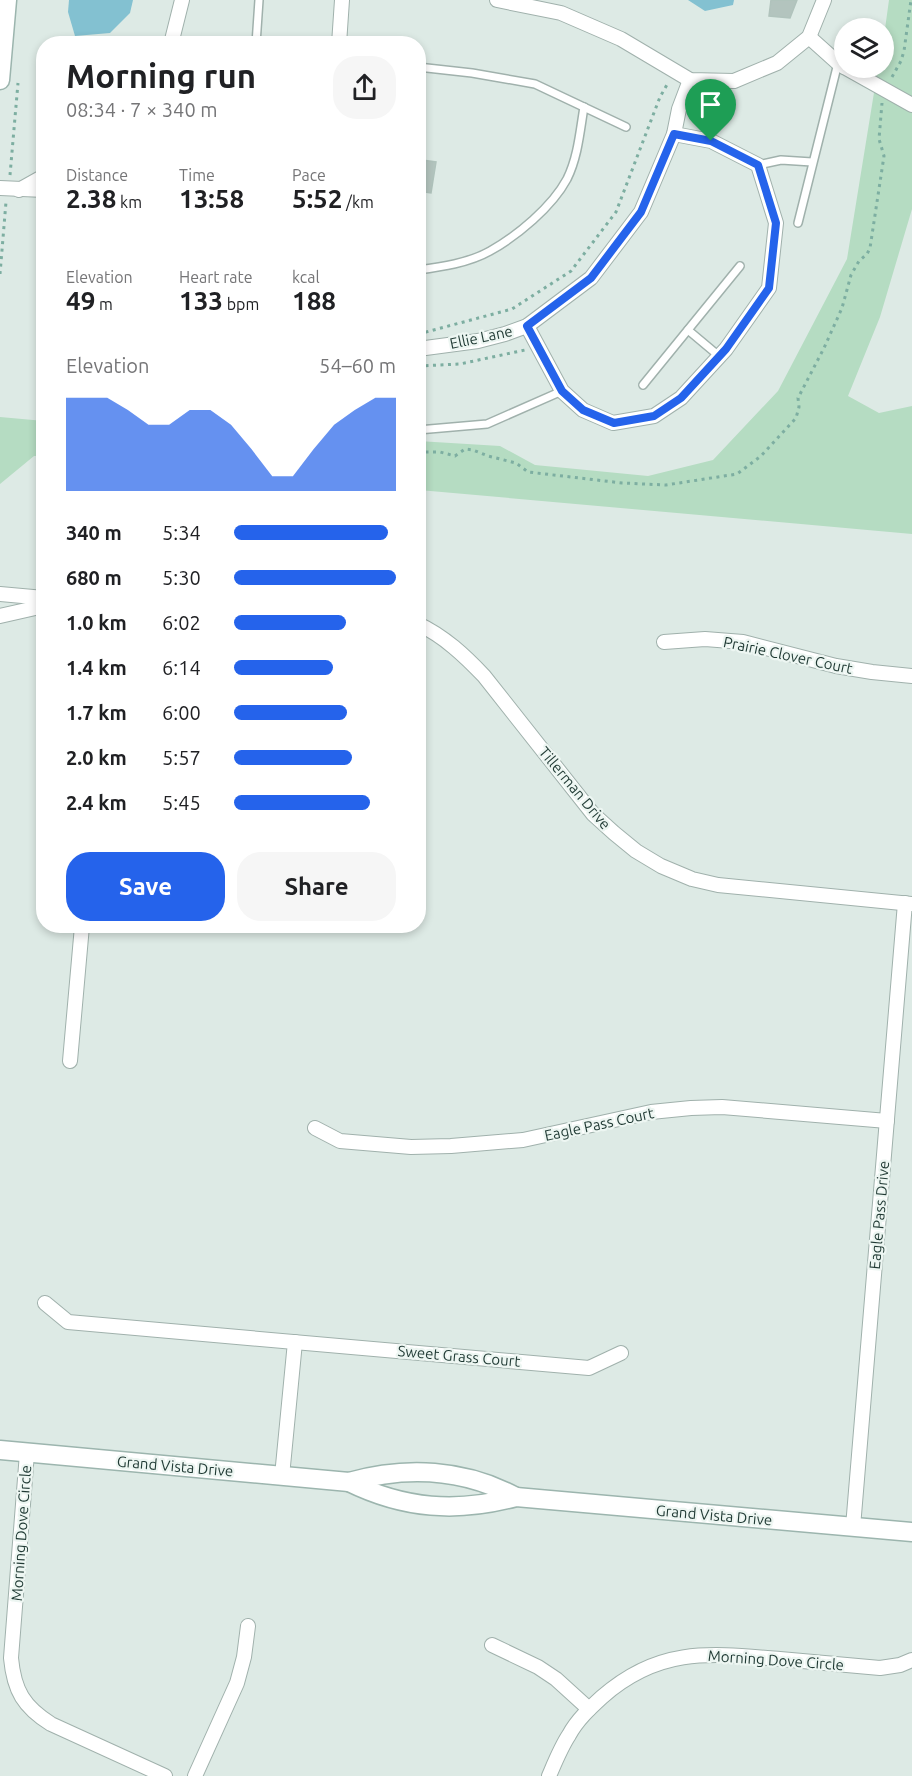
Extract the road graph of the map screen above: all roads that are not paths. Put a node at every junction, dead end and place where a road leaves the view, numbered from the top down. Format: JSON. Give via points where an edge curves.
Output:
{"nodes":[{"id":1,"x":7,"y":0,"type":"edge"},
{"id":2,"x":182,"y":0,"type":"edge"},
{"id":3,"x":259,"y":0,"type":"edge"},
{"id":4,"x":342,"y":0,"type":"edge"},
{"id":5,"x":497,"y":0,"type":"edge"},
{"id":6,"x":824,"y":0,"type":"edge"},
{"id":7,"x":173,"y":36,"type":"edge"},
{"id":8,"x":257,"y":36,"type":"edge"},
{"id":9,"x":340,"y":36,"type":"edge"},
{"id":10,"x":809,"y":37,"type":"junction"},
{"id":11,"x":834,"y":58,"type":"edge"},
{"id":12,"x":426,"y":68,"type":"edge"},
{"id":13,"x":839,"y":78,"type":"edge"},
{"id":14,"x":864,"y":78,"type":"edge"},
{"id":15,"x":9,"y":80,"type":"edge"},
{"id":16,"x":690,"y":80,"type":"junction"},
{"id":17,"x":912,"y":105,"type":"edge"},
{"id":18,"x":584,"y":107,"type":"junction"},
{"id":19,"x":626,"y":127,"type":"dead end"},
{"id":20,"x":674,"y":134,"type":"junction"},
{"id":21,"x":812,"y":162,"type":"junction"},
{"id":22,"x":758,"y":165,"type":"junction"},
{"id":23,"x":36,"y":179,"type":"edge"},
{"id":24,"x":9,"y":189,"type":"edge"},
{"id":25,"x":36,"y":190,"type":"edge"},
{"id":26,"x":798,"y":223,"type":"dead end"},
{"id":27,"x":740,"y":266,"type":"dead end"},
{"id":28,"x":426,"y":269,"type":"edge"},
{"id":29,"x":527,"y":326,"type":"junction"},
{"id":30,"x":688,"y":330,"type":"junction"},
{"id":31,"x":426,"y":348,"type":"edge"},
{"id":32,"x":719,"y":356,"type":"junction"},
{"id":33,"x":643,"y":385,"type":"dead end"},
{"id":34,"x":562,"y":391,"type":"junction"},
{"id":35,"x":426,"y":429,"type":"edge"},
{"id":36,"x":0,"y":594,"type":"edge"},
{"id":37,"x":36,"y":597,"type":"edge"},
{"id":38,"x":36,"y":608,"type":"edge"},
{"id":39,"x":0,"y":616,"type":"edge"},
{"id":40,"x":426,"y":629,"type":"edge"},
{"id":41,"x":664,"y":642,"type":"dead end"},
{"id":42,"x":912,"y":676,"type":"edge"},
{"id":43,"x":908,"y":903,"type":"edge"},
{"id":44,"x":81,"y":933,"type":"edge"},
{"id":45,"x":70,"y":1061,"type":"dead end"},
{"id":46,"x":887,"y":1121,"type":"junction"},
{"id":47,"x":315,"y":1128,"type":"dead end"},
{"id":48,"x":45,"y":1303,"type":"dead end"},
{"id":49,"x":295,"y":1342,"type":"junction"},
{"id":50,"x":621,"y":1353,"type":"dead end"},
{"id":51,"x":0,"y":1450,"type":"edge"},
{"id":52,"x":27,"y":1453,"type":"junction"},
{"id":53,"x":282,"y":1476,"type":"junction"},
{"id":54,"x":349,"y":1482,"type":"junction"},
{"id":55,"x":516,"y":1497,"type":"junction"},
{"id":56,"x":853,"y":1527,"type":"junction"},
{"id":57,"x":912,"y":1532,"type":"edge"},
{"id":58,"x":248,"y":1626,"type":"dead end"},
{"id":59,"x":492,"y":1645,"type":"dead end"},
{"id":60,"x":912,"y":1660,"type":"edge"},
{"id":61,"x":589,"y":1709,"type":"junction"},
{"id":62,"x":165,"y":1776,"type":"edge"},
{"id":63,"x":195,"y":1776,"type":"edge"},
{"id":64,"x":549,"y":1776,"type":"edge"}],
"edges":[{"from":1,"to":15,"type":"street"},
{"from":2,"to":7,"type":"street"},
{"from":3,"to":8,"type":"lane"},
{"from":4,"to":9,"type":"street"},
{"from":5,"to":16,"type":"street","via":[[561,13],[621,39]]},
{"from":6,"to":10,"type":"street"},
{"from":10,"to":11,"type":"street"},
{"from":10,"to":16,"type":"street","via":[[777,63],[734,81]]},
{"from":12,"to":18,"type":"lane","via":[[535,84]]},
{"from":13,"to":21,"type":"lane"},
{"from":14,"to":17,"type":"street"},
{"from":16,"to":20,"type":"street","name":"Ellie Lane"},
{"from":18,"to":19,"type":"lane"},
{"from":18,"to":28,"type":"lane","via":[[577,150],[567,179],[548,207],[489,252]]},
{"from":20,"to":22,"type":"street","via":[[711,141]]},
{"from":20,"to":29,"type":"street","name":"Ellie Lane","via":[[641,212],[591,278]]},
{"from":21,"to":22,"type":"lane","via":[[781,160]]},
{"from":21,"to":26,"type":"lane"},
{"from":22,"to":32,"type":"street","via":[[776,223],[769,288]]},
{"from":23,"to":24,"type":"street"},
{"from":24,"to":25,"type":"street"},
{"from":27,"to":30,"type":"lane"},
{"from":29,"to":31,"type":"street","name":"Ellie Lane","via":[[478,341]]},
{"from":29,"to":34,"type":"street"},
{"from":30,"to":32,"type":"lane"},
{"from":30,"to":33,"type":"lane"},
{"from":32,"to":34,"type":"street","via":[[681,398],[654,416],[614,423],[583,410]]},
{"from":34,"to":35,"type":"lane","via":[[487,424]]},
{"from":36,"to":37,"type":"street"},
{"from":38,"to":39,"type":"street"},
{"from":40,"to":43,"type":"street","name":"Tillerman Drive","via":[[478,670],[593,814],[636,851],[662,866],[718,885]]},
{"from":41,"to":42,"type":"street","name":"Prairie Clover Court","via":[[743,642],[836,666]]},
{"from":43,"to":46,"type":"street","name":"Eagle Pass Drive"},
{"from":44,"to":45,"type":"street"},
{"from":46,"to":47,"type":"street","name":"Eagle Pass Court","via":[[722,1107],[691,1108],[651,1112],[524,1140],[411,1147],[340,1141]]},
{"from":46,"to":56,"type":"street","name":"Eagle Pass Drive"},
{"from":48,"to":49,"type":"street","name":"Sweet Grass Court","via":[[68,1322]]},
{"from":49,"to":50,"type":"street","name":"Sweet Grass Court","via":[[589,1368]]},
{"from":49,"to":53,"type":"street"},
{"from":51,"to":52,"type":"street","name":"Grand Vista Drive"},
{"from":52,"to":53,"type":"street","name":"Grand Vista Drive"},
{"from":52,"to":62,"type":"street","name":"Morning Dove Circle","via":[[11,1658],[18,1691],[26,1704],[51,1725]]},
{"from":53,"to":54,"type":"street","name":"Grand Vista Drive"},
{"from":54,"to":55,"type":"street","name":"Grand Vista Drive","via":[[368,1491],[432,1507]]},
{"from":54,"to":55,"type":"street","name":"Grand Vista Drive","via":[[368,1476],[436,1472],[499,1488]]},
{"from":55,"to":56,"type":"street","name":"Grand Vista Drive"},
{"from":56,"to":57,"type":"street","name":"Grand Vista Drive"},
{"from":58,"to":63,"type":"street","via":[[237,1683]]},
{"from":59,"to":61,"type":"street","via":[[538,1667]]},
{"from":60,"to":61,"type":"street","name":"Morning Dove Circle","via":[[880,1668],[698,1655],[649,1666],[628,1677]]},
{"from":61,"to":64,"type":"street","name":"Morning Dove Circle","via":[[569,1734]]}]}
